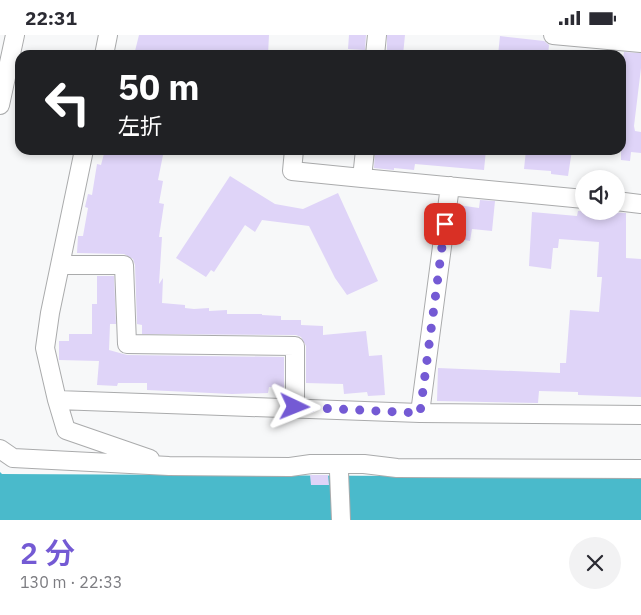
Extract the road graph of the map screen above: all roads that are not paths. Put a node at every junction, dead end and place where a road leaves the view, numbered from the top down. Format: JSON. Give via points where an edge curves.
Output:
{"nodes":[{"id":1,"x":15,"y":35,"type":"edge"},
{"id":2,"x":108,"y":35,"type":"edge"},
{"id":3,"x":377,"y":35,"type":"edge"},
{"id":4,"x":553,"y":35,"type":"edge"},
{"id":5,"x":641,"y":43,"type":"edge"},
{"id":6,"x":105,"y":50,"type":"edge"},
{"id":7,"x":375,"y":50,"type":"edge"},
{"id":8,"x":0,"y":105,"type":"edge"},
{"id":9,"x":83,"y":155,"type":"edge"},
{"id":10,"x":294,"y":155,"type":"edge"},
{"id":11,"x":364,"y":155,"type":"edge"},
{"id":12,"x":362,"y":178,"type":"junction"},
{"id":13,"x":450,"y":186,"type":"junction"},
{"id":14,"x":575,"y":198,"type":"edge"},
{"id":15,"x":625,"y":202,"type":"edge"},
{"id":16,"x":641,"y":204,"type":"edge"},
{"id":17,"x":60,"y":265,"type":"junction"},
{"id":18,"x":57,"y":400,"type":"junction"},
{"id":19,"x":295,"y":407,"type":"junction"},
{"id":20,"x":420,"y":413,"type":"junction"},
{"id":21,"x":641,"y":415,"type":"edge"},
{"id":22,"x":0,"y":449,"type":"edge"},
{"id":23,"x":169,"y":466,"type":"junction"},
{"id":24,"x":641,"y":469,"type":"edge"},
{"id":25,"x":339,"y":472,"type":"dead end"},
{"id":26,"x":341,"y":520,"type":"edge"}],
"edges":[{"from":1,"to":8,"type":"street"},
{"from":2,"to":6,"type":"street"},
{"from":3,"to":7,"type":"street"},
{"from":4,"to":5,"type":"street"},
{"from":9,"to":17,"type":"street"},
{"from":10,"to":12,"type":"street","via":[[292,171]]},
{"from":11,"to":12,"type":"street"},
{"from":12,"to":13,"type":"street"},
{"from":13,"to":14,"type":"street"},
{"from":13,"to":20,"type":"street"},
{"from":15,"to":16,"type":"street"},
{"from":17,"to":18,"type":"street","via":[[45,349]]},
{"from":17,"to":19,"type":"street","via":[[124,265],[127,344],[295,346]]},
{"from":18,"to":19,"type":"street"},
{"from":18,"to":23,"type":"street","via":[[66,430]]},
{"from":19,"to":20,"type":"street"},
{"from":20,"to":21,"type":"street"},
{"from":22,"to":23,"type":"street","via":[[13,458]]},
{"from":23,"to":24,"type":"street","via":[[364,464],[397,468]]},
{"from":25,"to":26,"type":"street"}]}
